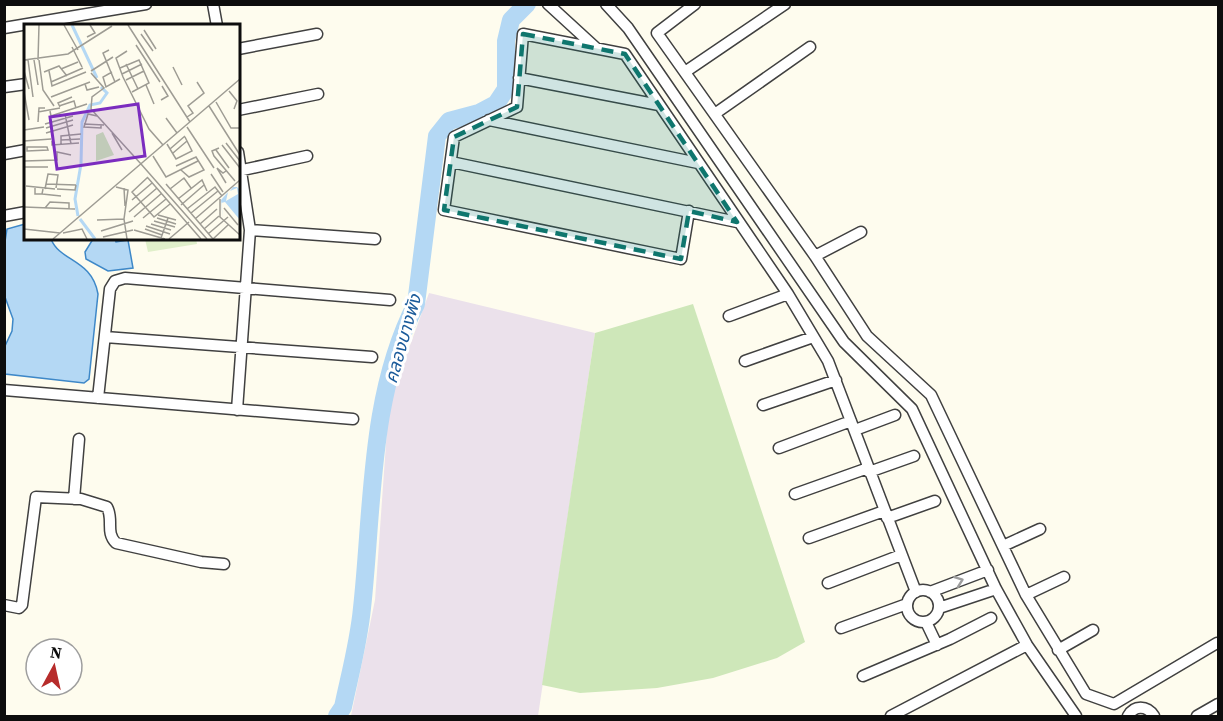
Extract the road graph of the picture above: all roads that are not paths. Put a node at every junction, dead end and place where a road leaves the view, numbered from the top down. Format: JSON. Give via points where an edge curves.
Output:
{"nodes":[{"id":1,"x":146,"y":4,"type":"edge"},
{"id":2,"x":213,"y":4,"type":"edge"},
{"id":3,"x":548,"y":4,"type":"edge"},
{"id":4,"x":606,"y":4,"type":"edge"},
{"id":5,"x":695,"y":4,"type":"edge"},
{"id":6,"x":785,"y":4,"type":"edge"},
{"id":7,"x":28,"y":24,"type":"edge"},
{"id":8,"x":217,"y":24,"type":"edge"},
{"id":9,"x":24,"y":25,"type":"edge"},
{"id":10,"x":4,"y":28,"type":"edge"},
{"id":11,"x":317,"y":34,"type":"dead end"},
{"id":12,"x":810,"y":47,"type":"dead end"},
{"id":13,"x":597,"y":48,"type":"junction"},
{"id":14,"x":240,"y":49,"type":"edge"},
{"id":15,"x":685,"y":72,"type":"junction"},
{"id":16,"x":519,"y":78,"type":"junction"},
{"id":17,"x":24,"y":84,"type":"edge"},
{"id":18,"x":4,"y":87,"type":"edge"},
{"id":19,"x":318,"y":94,"type":"dead end"},
{"id":20,"x":659,"y":105,"type":"junction"},
{"id":21,"x":240,"y":110,"type":"edge"},
{"id":22,"x":716,"y":113,"type":"junction"},
{"id":23,"x":489,"y":120,"type":"junction"},
{"id":24,"x":24,"y":150,"type":"edge"},
{"id":25,"x":4,"y":154,"type":"edge"},
{"id":26,"x":307,"y":156,"type":"dead end"},
{"id":27,"x":451,"y":162,"type":"junction"},
{"id":28,"x":698,"y":163,"type":"junction"},
{"id":29,"x":240,"y":170,"type":"edge"},
{"id":30,"x":689,"y":211,"type":"junction"},
{"id":31,"x":24,"y":212,"type":"edge"},
{"id":32,"x":4,"y":216,"type":"edge"},
{"id":33,"x":737,"y":222,"type":"junction"},
{"id":34,"x":250,"y":230,"type":"junction"},
{"id":35,"x":861,"y":232,"type":"dead end"},
{"id":36,"x":375,"y":239,"type":"dead end"},
{"id":37,"x":815,"y":256,"type":"junction"},
{"id":38,"x":246,"y":288,"type":"junction"},
{"id":39,"x":788,"y":294,"type":"junction"},
{"id":40,"x":390,"y":300,"type":"dead end"},
{"id":41,"x":729,"y":316,"type":"dead end"},
{"id":42,"x":105,"y":337,"type":"junction"},
{"id":43,"x":813,"y":337,"type":"junction"},
{"id":44,"x":242,"y":347,"type":"junction"},
{"id":45,"x":372,"y":357,"type":"dead end"},
{"id":46,"x":745,"y":361,"type":"dead end"},
{"id":47,"x":836,"y":380,"type":"junction"},
{"id":48,"x":4,"y":390,"type":"edge"},
{"id":49,"x":98,"y":398,"type":"junction"},
{"id":50,"x":763,"y":405,"type":"dead end"},
{"id":51,"x":237,"y":410,"type":"junction"},
{"id":52,"x":895,"y":415,"type":"dead end"},
{"id":53,"x":352,"y":419,"type":"dead end"},
{"id":54,"x":853,"y":426,"type":"junction"},
{"id":55,"x":79,"y":439,"type":"dead end"},
{"id":56,"x":779,"y":448,"type":"dead end"},
{"id":57,"x":914,"y":456,"type":"dead end"},
{"id":58,"x":869,"y":470,"type":"junction"},
{"id":59,"x":795,"y":494,"type":"dead end"},
{"id":60,"x":74,"y":500,"type":"junction"},
{"id":61,"x":934,"y":501,"type":"dead end"},
{"id":62,"x":885,"y":514,"type":"junction"},
{"id":63,"x":1040,"y":529,"type":"dead end"},
{"id":64,"x":809,"y":538,"type":"dead end"},
{"id":65,"x":1003,"y":546,"type":"junction"},
{"id":66,"x":901,"y":555,"type":"junction"},
{"id":67,"x":224,"y":564,"type":"dead end"},
{"id":68,"x":988,"y":570,"type":"junction"},
{"id":69,"x":1064,"y":577,"type":"dead end"},
{"id":70,"x":828,"y":583,"type":"dead end"},
{"id":71,"x":996,"y":589,"type":"junction"},
{"id":72,"x":916,"y":592,"type":"junction"},
{"id":73,"x":930,"y":592,"type":"junction"},
{"id":74,"x":1026,"y":595,"type":"junction"},
{"id":75,"x":907,"y":604,"type":"junction"},
{"id":76,"x":4,"y":605,"type":"edge"},
{"id":77,"x":939,"y":608,"type":"junction"},
{"id":78,"x":991,"y":618,"type":"dead end"},
{"id":79,"x":926,"y":622,"type":"junction"},
{"id":80,"x":841,"y":628,"type":"dead end"},
{"id":81,"x":1093,"y":630,"type":"dead end"},
{"id":82,"x":1217,"y":643,"type":"dead end"},
{"id":83,"x":937,"y":645,"type":"junction"},
{"id":84,"x":1027,"y":645,"type":"junction"},
{"id":85,"x":1058,"y":650,"type":"junction"},
{"id":86,"x":863,"y":676,"type":"dead end"},
{"id":87,"x":1114,"y":704,"type":"junction"},
{"id":88,"x":1218,"y":704,"type":"edge"},
{"id":89,"x":1130,"y":713,"type":"edge"},
{"id":90,"x":905,"y":714,"type":"edge"},
{"id":91,"x":891,"y":717,"type":"edge"},
{"id":92,"x":1076,"y":717,"type":"edge"},
{"id":93,"x":1154,"y":717,"type":"edge"},
{"id":94,"x":1197,"y":717,"type":"edge"}],
"edges":[{"from":1,"to":7,"type":"street"},
{"from":2,"to":8,"type":"street"},
{"from":3,"to":13,"type":"street"},
{"from":4,"to":68,"type":"street","via":[[628,28],[844,342],[912,409]]},
{"from":5,"to":15,"type":"street","via":[[657,33]]},
{"from":6,"to":15,"type":"street"},
{"from":9,"to":10,"type":"street"},
{"from":11,"to":14,"type":"street"},
{"from":12,"to":22,"type":"street"},
{"from":13,"to":16,"type":"street","via":[[523,34]]},
{"from":13,"to":20,"type":"street","via":[[625,54]]},
{"from":15,"to":22,"type":"street"},
{"from":16,"to":20,"type":"street"},
{"from":16,"to":23,"type":"street","via":[[517,107]]},
{"from":17,"to":18,"type":"street"},
{"from":19,"to":21,"type":"street"},
{"from":20,"to":28,"type":"street"},
{"from":22,"to":37,"type":"street"},
{"from":23,"to":27,"type":"street","via":[[454,137]]},
{"from":23,"to":28,"type":"street"},
{"from":24,"to":25,"type":"street"},
{"from":26,"to":29,"type":"street"},
{"from":27,"to":30,"type":"street"},
{"from":27,"to":30,"type":"street","via":[[444,210],[670,257],[681,259]]},
{"from":28,"to":33,"type":"street"},
{"from":29,"to":34,"type":"street"},
{"from":30,"to":33,"type":"street"},
{"from":31,"to":32,"type":"street"},
{"from":33,"to":39,"type":"street"},
{"from":34,"to":36,"type":"street"},
{"from":34,"to":38,"type":"street"},
{"from":35,"to":37,"type":"street"},
{"from":37,"to":65,"type":"street","via":[[867,336],[931,395]]},
{"from":38,"to":40,"type":"street"},
{"from":38,"to":42,"type":"street","via":[[125,278],[116,281],[110,289]]},
{"from":38,"to":44,"type":"street"},
{"from":39,"to":41,"type":"street"},
{"from":39,"to":43,"type":"street"},
{"from":42,"to":44,"type":"street"},
{"from":42,"to":49,"type":"street"},
{"from":43,"to":46,"type":"street"},
{"from":43,"to":47,"type":"street"},
{"from":44,"to":45,"type":"street"},
{"from":44,"to":51,"type":"street"},
{"from":47,"to":50,"type":"street"},
{"from":47,"to":54,"type":"street"},
{"from":48,"to":49,"type":"street"},
{"from":49,"to":51,"type":"street"},
{"from":51,"to":53,"type":"street"},
{"from":52,"to":54,"type":"street"},
{"from":54,"to":56,"type":"street"},
{"from":54,"to":58,"type":"street"},
{"from":55,"to":60,"type":"street"},
{"from":57,"to":58,"type":"street"},
{"from":58,"to":59,"type":"street"},
{"from":58,"to":62,"type":"street"},
{"from":60,"to":67,"type":"street","via":[[107,507],[109,534],[116,543]]},
{"from":60,"to":76,"type":"street","via":[[36,497],[23,602],[19,608]]},
{"from":61,"to":62,"type":"street"},
{"from":62,"to":64,"type":"street"},
{"from":62,"to":66,"type":"street"},
{"from":63,"to":65,"type":"street"},
{"from":65,"to":74,"type":"street"},
{"from":66,"to":70,"type":"street"},
{"from":66,"to":72,"type":"street"},
{"from":68,"to":71,"type":"street"},
{"from":73,"to":68,"type":"street","one_way":true},
{"from":69,"to":74,"type":"street"},
{"from":71,"to":77,"type":"street"},
{"from":71,"to":84,"type":"street"},
{"from":72,"to":73,"type":"street"},
{"from":72,"to":75,"type":"street"},
{"from":73,"to":77,"type":"street","via":[[938,598]]},
{"from":74,"to":85,"type":"street"},
{"from":75,"to":79,"type":"street","via":[[912,618]]},
{"from":75,"to":80,"type":"street"},
{"from":77,"to":79,"type":"street","via":[[935,617]]},
{"from":78,"to":83,"type":"street"},
{"from":79,"to":83,"type":"street"},
{"from":81,"to":85,"type":"street"},
{"from":82,"to":87,"type":"street"},
{"from":83,"to":86,"type":"street"},
{"from":84,"to":90,"type":"street"},
{"from":84,"to":92,"type":"street"},
{"from":85,"to":87,"type":"street","via":[[1086,694]]},
{"from":87,"to":89,"type":"street"},
{"from":88,"to":94,"type":"street"},
{"from":89,"to":93,"type":"street","via":[[1144,708]]},
{"from":90,"to":91,"type":"street"}]}
